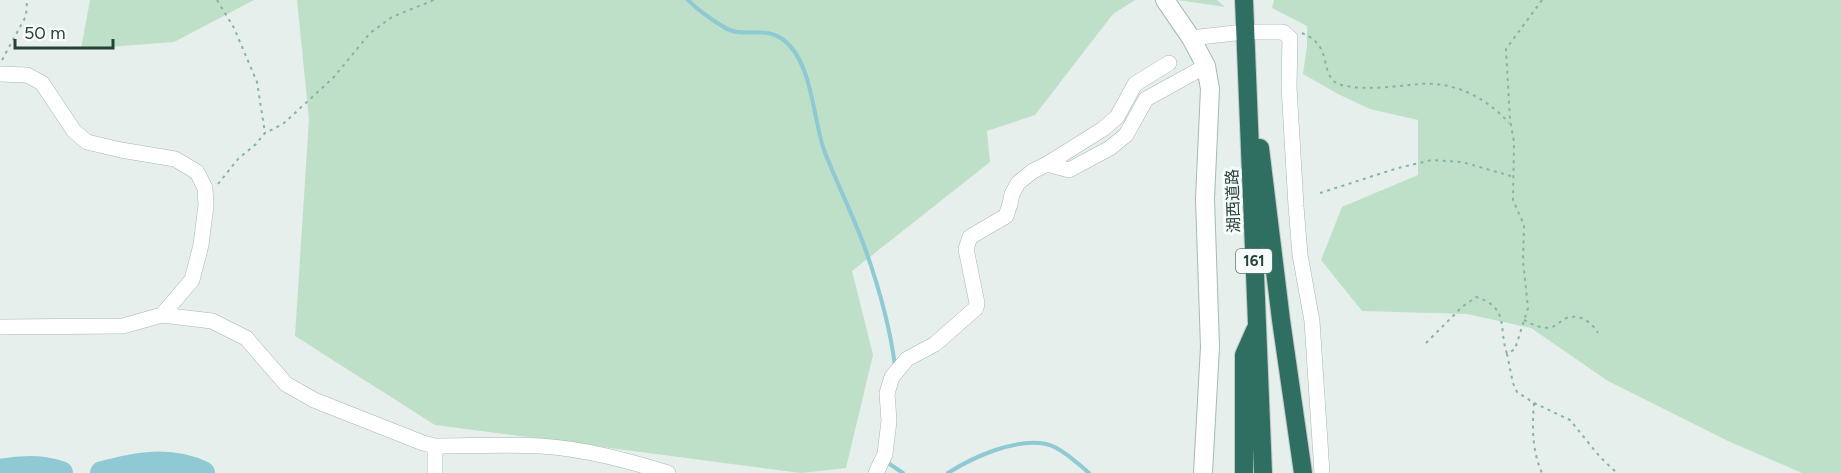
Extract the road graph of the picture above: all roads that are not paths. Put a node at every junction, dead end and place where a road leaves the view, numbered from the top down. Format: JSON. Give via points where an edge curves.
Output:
{"nodes":[{"id":1,"x":1165,"y":0,"type":"edge"},
{"id":2,"x":1244,"y":0,"type":"edge"},
{"id":3,"x":1246,"y":31,"type":"junction"},
{"id":4,"x":1191,"y":38,"type":"junction"},
{"id":5,"x":1246,"y":48,"type":"junction"},
{"id":6,"x":1169,"y":63,"type":"dead end"},
{"id":7,"x":1206,"y":66,"type":"junction"},
{"id":8,"x":0,"y":74,"type":"edge"},
{"id":9,"x":1047,"y":164,"type":"junction"},
{"id":10,"x":162,"y":315,"type":"junction"},
{"id":11,"x":1257,"y":325,"type":"junction"},
{"id":12,"x":0,"y":327,"type":"edge"},
{"id":13,"x":435,"y":446,"type":"junction"},
{"id":14,"x":435,"y":473,"type":"edge"},
{"id":15,"x":668,"y":473,"type":"edge"},
{"id":16,"x":876,"y":473,"type":"edge"},
{"id":17,"x":1203,"y":473,"type":"edge"},
{"id":18,"x":1244,"y":473,"type":"edge"},
{"id":19,"x":1263,"y":473,"type":"edge"},
{"id":20,"x":1303,"y":473,"type":"edge"},
{"id":21,"x":1322,"y":473,"type":"edge"}],
"edges":[{"from":1,"to":4,"type":"street"},
{"from":2,"to":3,"type":"highway","name":"湖西道路","number":"161"},
{"from":3,"to":4,"type":"street"},
{"from":3,"to":5,"type":"highway","name":"湖西道路","number":"161"},
{"from":3,"to":21,"type":"street","via":[[1283,32],[1290,38],[1296,206],[1312,321]]},
{"from":4,"to":7,"type":"street"},
{"from":5,"to":11,"type":"highway","name":"湖西道路","number":"161"},
{"from":5,"to":20,"type":"highway"},
{"from":6,"to":9,"type":"street","via":[[1135,84],[1118,117]]},
{"from":7,"to":9,"type":"street","via":[[1146,99],[1126,135],[1110,148],[1069,170]]},
{"from":7,"to":17,"type":"street","via":[[1210,89],[1205,199],[1210,347]]},
{"from":8,"to":10,"type":"street","via":[[27,75],[42,83],[74,131],[87,141],[176,159],[197,172],[205,188],[206,205],[201,245],[192,280]]},
{"from":9,"to":16,"type":"street","via":[[1018,183],[1006,216],[970,237],[966,249],[976,308],[935,344],[907,359],[892,376],[887,393],[885,454]]},
{"from":10,"to":12,"type":"street","via":[[123,326]]},
{"from":10,"to":13,"type":"street","via":[[212,321],[246,338],[286,384],[314,400]]},
{"from":11,"to":18,"type":"highway","via":[[1244,355]]},
{"from":11,"to":19,"type":"highway","name":"湖西道路","number":"161"},
{"from":13,"to":14,"type":"street"},
{"from":13,"to":15,"type":"street","via":[[540,446],[584,451]]}]}
